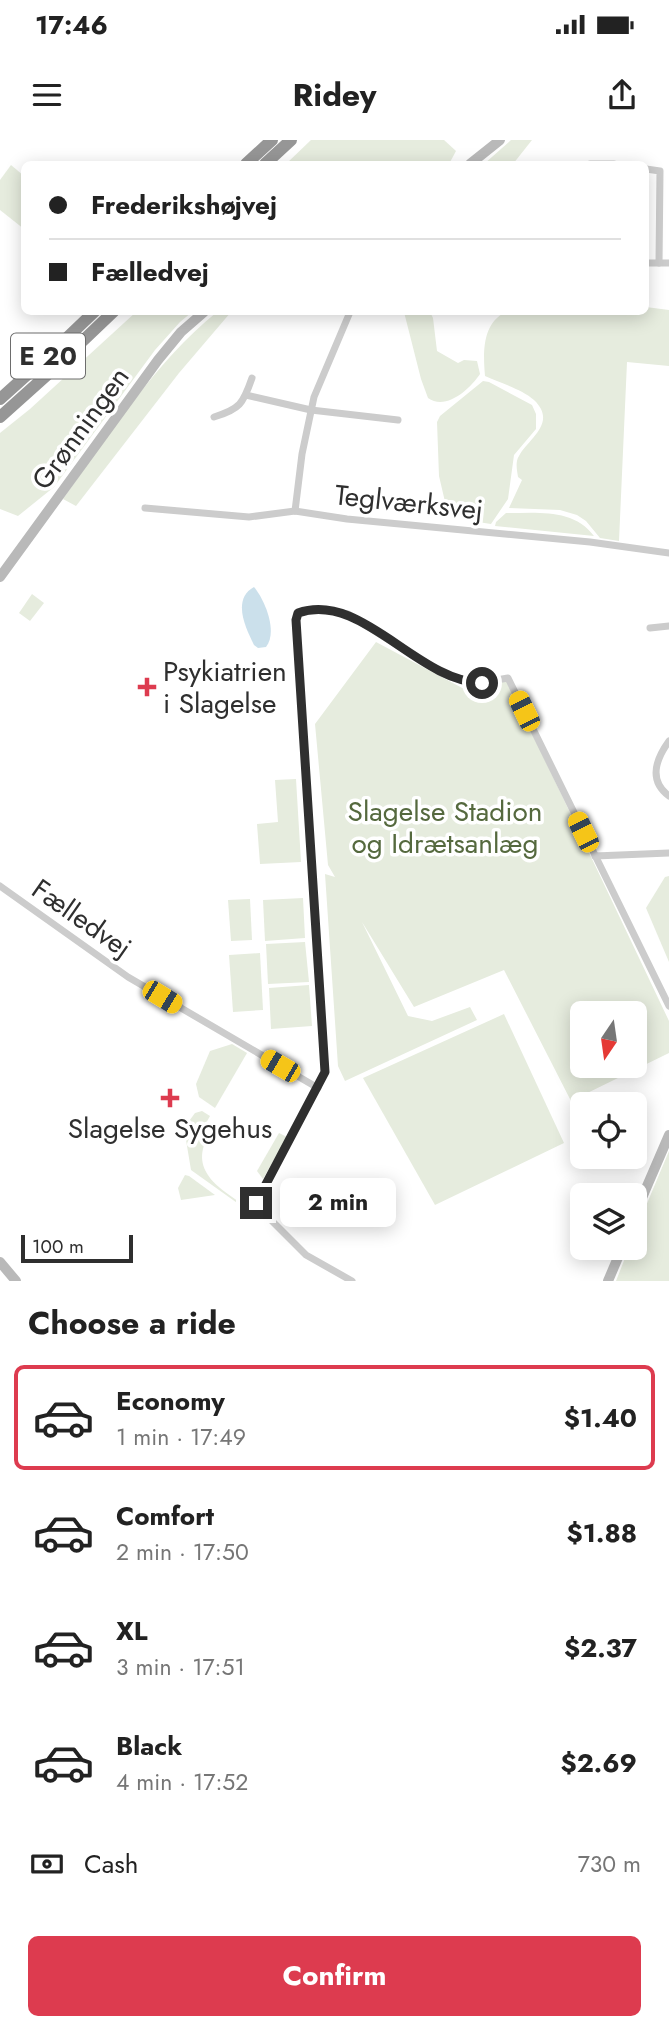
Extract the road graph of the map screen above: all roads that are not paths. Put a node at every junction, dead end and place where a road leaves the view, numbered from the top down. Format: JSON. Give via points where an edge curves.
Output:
{"nodes":[{"id":1,"x":272,"y":140,"type":"edge"},
{"id":2,"x":291,"y":140,"type":"edge"},
{"id":3,"x":500,"y":140,"type":"edge"},
{"id":4,"x":249,"y":161,"type":"edge"},
{"id":5,"x":268,"y":161,"type":"edge"},
{"id":6,"x":474,"y":161,"type":"edge"},
{"id":7,"x":649,"y":169,"type":"edge"},
{"id":8,"x":649,"y":263,"type":"edge"},
{"id":9,"x":659,"y":263,"type":"junction"},
{"id":10,"x":669,"y":263,"type":"edge"},
{"id":11,"x":91,"y":315,"type":"edge"},
{"id":12,"x":110,"y":315,"type":"edge"},
{"id":13,"x":201,"y":315,"type":"edge"},
{"id":14,"x":349,"y":315,"type":"edge"},
{"id":15,"x":252,"y":378,"type":"dead end"},
{"id":16,"x":246,"y":395,"type":"junction"},
{"id":17,"x":0,"y":399,"type":"edge"},
{"id":18,"x":311,"y":410,"type":"junction"},
{"id":19,"x":0,"y":416,"type":"edge"},
{"id":20,"x":214,"y":417,"type":"dead end"},
{"id":21,"x":398,"y":420,"type":"dead end"},
{"id":22,"x":145,"y":508,"type":"dead end"},
{"id":23,"x":295,"y":512,"type":"junction"},
{"id":24,"x":669,"y":553,"type":"edge"},
{"id":25,"x":0,"y":576,"type":"edge"},
{"id":26,"x":669,"y":626,"type":"edge"},
{"id":27,"x":650,"y":628,"type":"dead end"},
{"id":28,"x":669,"y":741,"type":"edge"},
{"id":29,"x":669,"y":796,"type":"edge"},
{"id":30,"x":669,"y":853,"type":"edge"},
{"id":31,"x":594,"y":856,"type":"junction"},
{"id":32,"x":0,"y":886,"type":"edge"},
{"id":33,"x":669,"y":1006,"type":"edge"},
{"id":34,"x":318,"y":1088,"type":"junction"},
{"id":35,"x":669,"y":1135,"type":"edge"},
{"id":36,"x":647,"y":1186,"type":"edge"},
{"id":37,"x":617,"y":1260,"type":"edge"},
{"id":38,"x":0,"y":1262,"type":"edge"},
{"id":39,"x":16,"y":1281,"type":"edge"},
{"id":40,"x":352,"y":1281,"type":"edge"},
{"id":41,"x":608,"y":1281,"type":"edge"}],
"edges":[{"from":1,"to":4,"type":"highway"},
{"from":2,"to":5,"type":"highway"},
{"from":3,"to":6,"type":"main road"},
{"from":7,"to":9,"type":"street","via":[[660,171]]},
{"from":8,"to":9,"type":"street"},
{"from":9,"to":10,"type":"street"},
{"from":11,"to":17,"type":"highway","number":"E 20"},
{"from":12,"to":19,"type":"highway","number":"E 20"},
{"from":13,"to":25,"type":"main road","name":"Grønningen","via":[[140,382]]},
{"from":14,"to":18,"type":"street"},
{"from":15,"to":16,"type":"street"},
{"from":16,"to":18,"type":"street"},
{"from":16,"to":20,"type":"street","via":[[233,411]]},
{"from":18,"to":21,"type":"street"},
{"from":18,"to":23,"type":"street"},
{"from":22,"to":23,"type":"street","name":"Teglværksvej","via":[[249,517]]},
{"from":23,"to":24,"type":"street","name":"Teglværksvej"},
{"from":26,"to":27,"type":"street"},
{"from":28,"to":29,"type":"street","via":[[659,755],[656,775]]},
{"from":30,"to":31,"type":"street"},
{"from":31,"to":33,"type":"street"},
{"from":31,"to":34,"type":"street","via":[[508,678],[482,683],[455,679],[348,614],[321,609],[298,613],[325,1062]]},
{"from":32,"to":34,"type":"street","name":"Fælledvej","via":[[128,977]]},
{"from":34,"to":40,"type":"street","via":[[256,1203],[306,1255]]},
{"from":35,"to":36,"type":"main road"},
{"from":37,"to":41,"type":"main road"},
{"from":38,"to":39,"type":"main road"}]}
